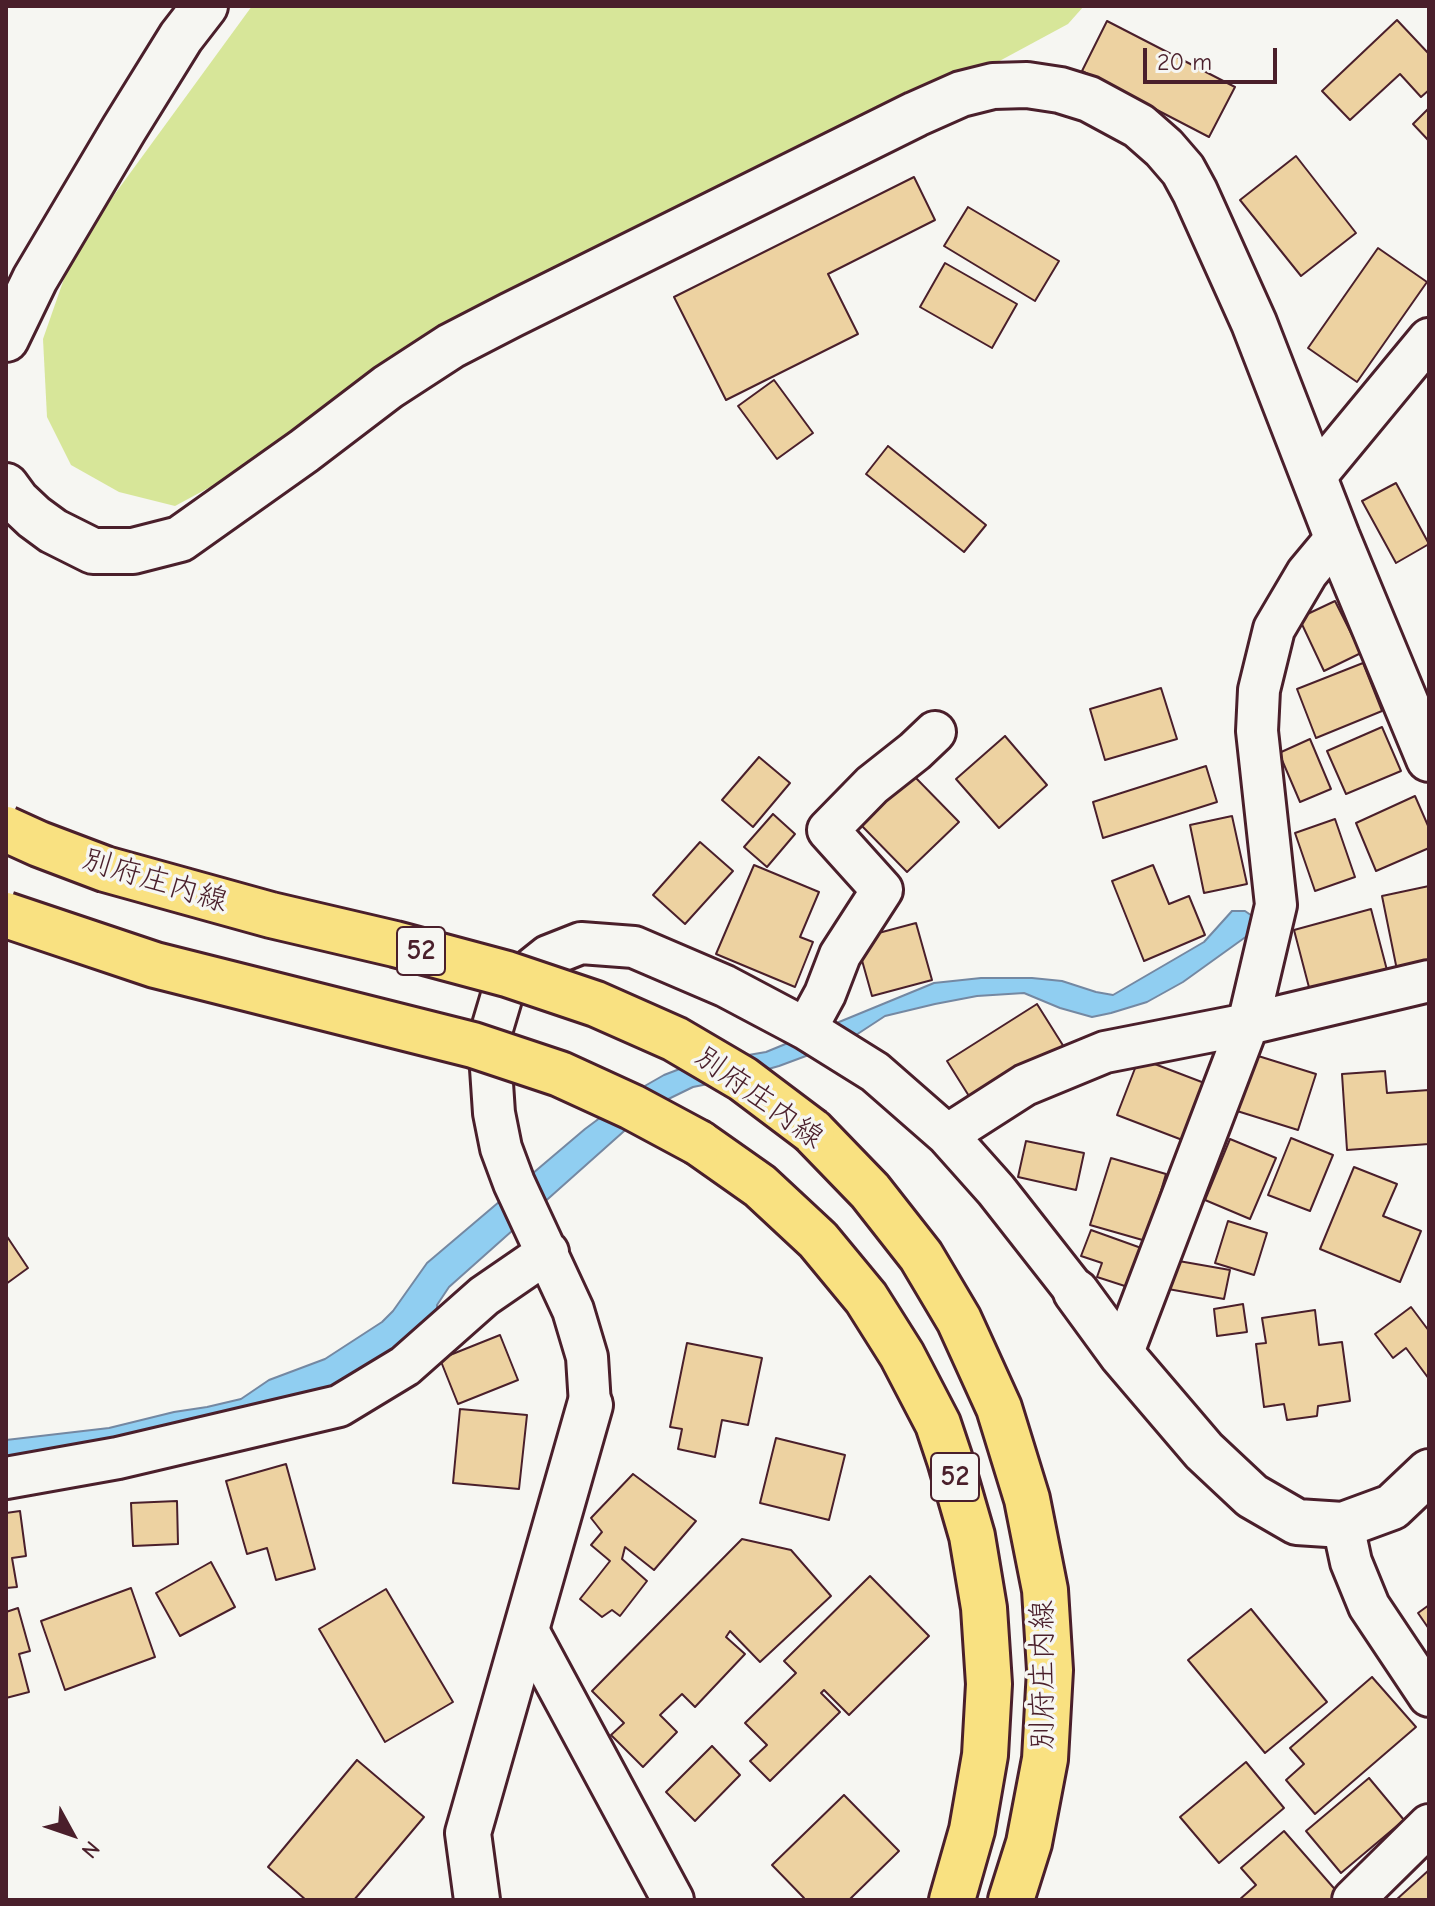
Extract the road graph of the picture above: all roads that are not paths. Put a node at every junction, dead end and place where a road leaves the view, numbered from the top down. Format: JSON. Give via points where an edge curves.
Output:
{"nodes":[{"id":1,"x":205,"y":6,"type":"edge"},
{"id":2,"x":6,"y":339,"type":"edge"},
{"id":3,"x":1429,"y":339,"type":"edge"},
{"id":4,"x":1314,"y":478,"type":"junction"},
{"id":5,"x":6,"y":486,"type":"edge"},
{"id":6,"x":1337,"y":537,"type":"junction"},
{"id":7,"x":935,"y":732,"type":"dead end"},
{"id":8,"x":1429,"y":759,"type":"edge"},
{"id":9,"x":6,"y":829,"type":"edge"},
{"id":10,"x":6,"y":915,"type":"edge"},
{"id":11,"x":1429,"y":981,"type":"edge"},
{"id":12,"x":1248,"y":1024,"type":"junction"},
{"id":13,"x":806,"y":1029,"type":"junction"},
{"id":14,"x":947,"y":1135,"type":"junction"},
{"id":15,"x":548,"y":1252,"type":"junction"},
{"id":16,"x":1076,"y":1292,"type":"joint"},
{"id":17,"x":1122,"y":1355,"type":"junction"},
{"id":18,"x":590,"y":1405,"type":"joint"},
{"id":19,"x":1429,"y":1472,"type":"edge"},
{"id":20,"x":6,"y":1478,"type":"edge"},
{"id":21,"x":1343,"y":1525,"type":"junction"},
{"id":22,"x":526,"y":1627,"type":"junction"},
{"id":23,"x":1429,"y":1696,"type":"edge"},
{"id":24,"x":1429,"y":1825,"type":"edge"},
{"id":25,"x":477,"y":1900,"type":"edge"},
{"id":26,"x":673,"y":1900,"type":"edge"},
{"id":27,"x":952,"y":1900,"type":"edge"},
{"id":28,"x":1011,"y":1900,"type":"edge"},
{"id":29,"x":1353,"y":1900,"type":"edge"}],
"edges":[{"from":1,"to":2,"type":"street","via":[[116,142]]},
{"from":3,"to":4,"type":"street"},
{"from":4,"to":5,"type":"street","via":[[1254,323],[1183,170],[1139,126],[1112,111],[1060,90],[1027,85],[961,94],[916,114],[451,346],[180,539],[133,551],[93,551],[34,517]]},
{"from":4,"to":6,"type":"street"},
{"from":6,"to":8,"type":"street"},
{"from":6,"to":12,"type":"street","via":[[1307,573],[1274,629],[1259,690],[1257,731],[1276,905]]},
{"from":7,"to":13,"type":"street","via":[[828,830],[882,890],[840,955]]},
{"from":9,"to":28,"type":"main road","name":"別府庄内線","number":"52","bridge":true,"via":[[105,869],[507,974],[596,1004],[675,1039],[743,1079],[812,1131],[870,1191],[921,1256],[951,1307],[999,1408],[1027,1499],[1045,1590],[1050,1670],[1045,1759],[1029,1843]]},
{"from":10,"to":27,"type":"main road","name":"別府庄内線","number":"52","bridge":true,"via":[[155,965],[487,1050],[560,1074],[699,1143],[760,1186],[818,1240],[866,1298],[938,1424],[972,1536],[989,1684],[985,1755]]},
{"from":11,"to":12,"type":"street"},
{"from":12,"to":14,"type":"street","via":[[1105,1052],[1025,1085]]},
{"from":12,"to":17,"type":"street"},
{"from":13,"to":14,"type":"street","via":[[875,1072]]},
{"from":13,"to":15,"type":"street","via":[[634,947],[581,943],[548,956],[503,992],[489,1039],[494,1113],[501,1148]]},
{"from":14,"to":16,"type":"street"},
{"from":15,"to":18,"type":"street","via":[[587,1357]]},
{"from":15,"to":20,"type":"street","via":[[484,1296],[405,1366],[339,1406],[118,1458]]},
{"from":16,"to":17,"type":"street"},
{"from":17,"to":21,"type":"street","via":[[1204,1451],[1252,1496],[1297,1522]]},
{"from":18,"to":22,"type":"street"},
{"from":19,"to":21,"type":"street","via":[[1392,1507]]},
{"from":21,"to":23,"type":"street","via":[[1369,1606]]},
{"from":22,"to":25,"type":"street","via":[[468,1833]]},
{"from":22,"to":26,"type":"street"},
{"from":24,"to":29,"type":"street"}]}
